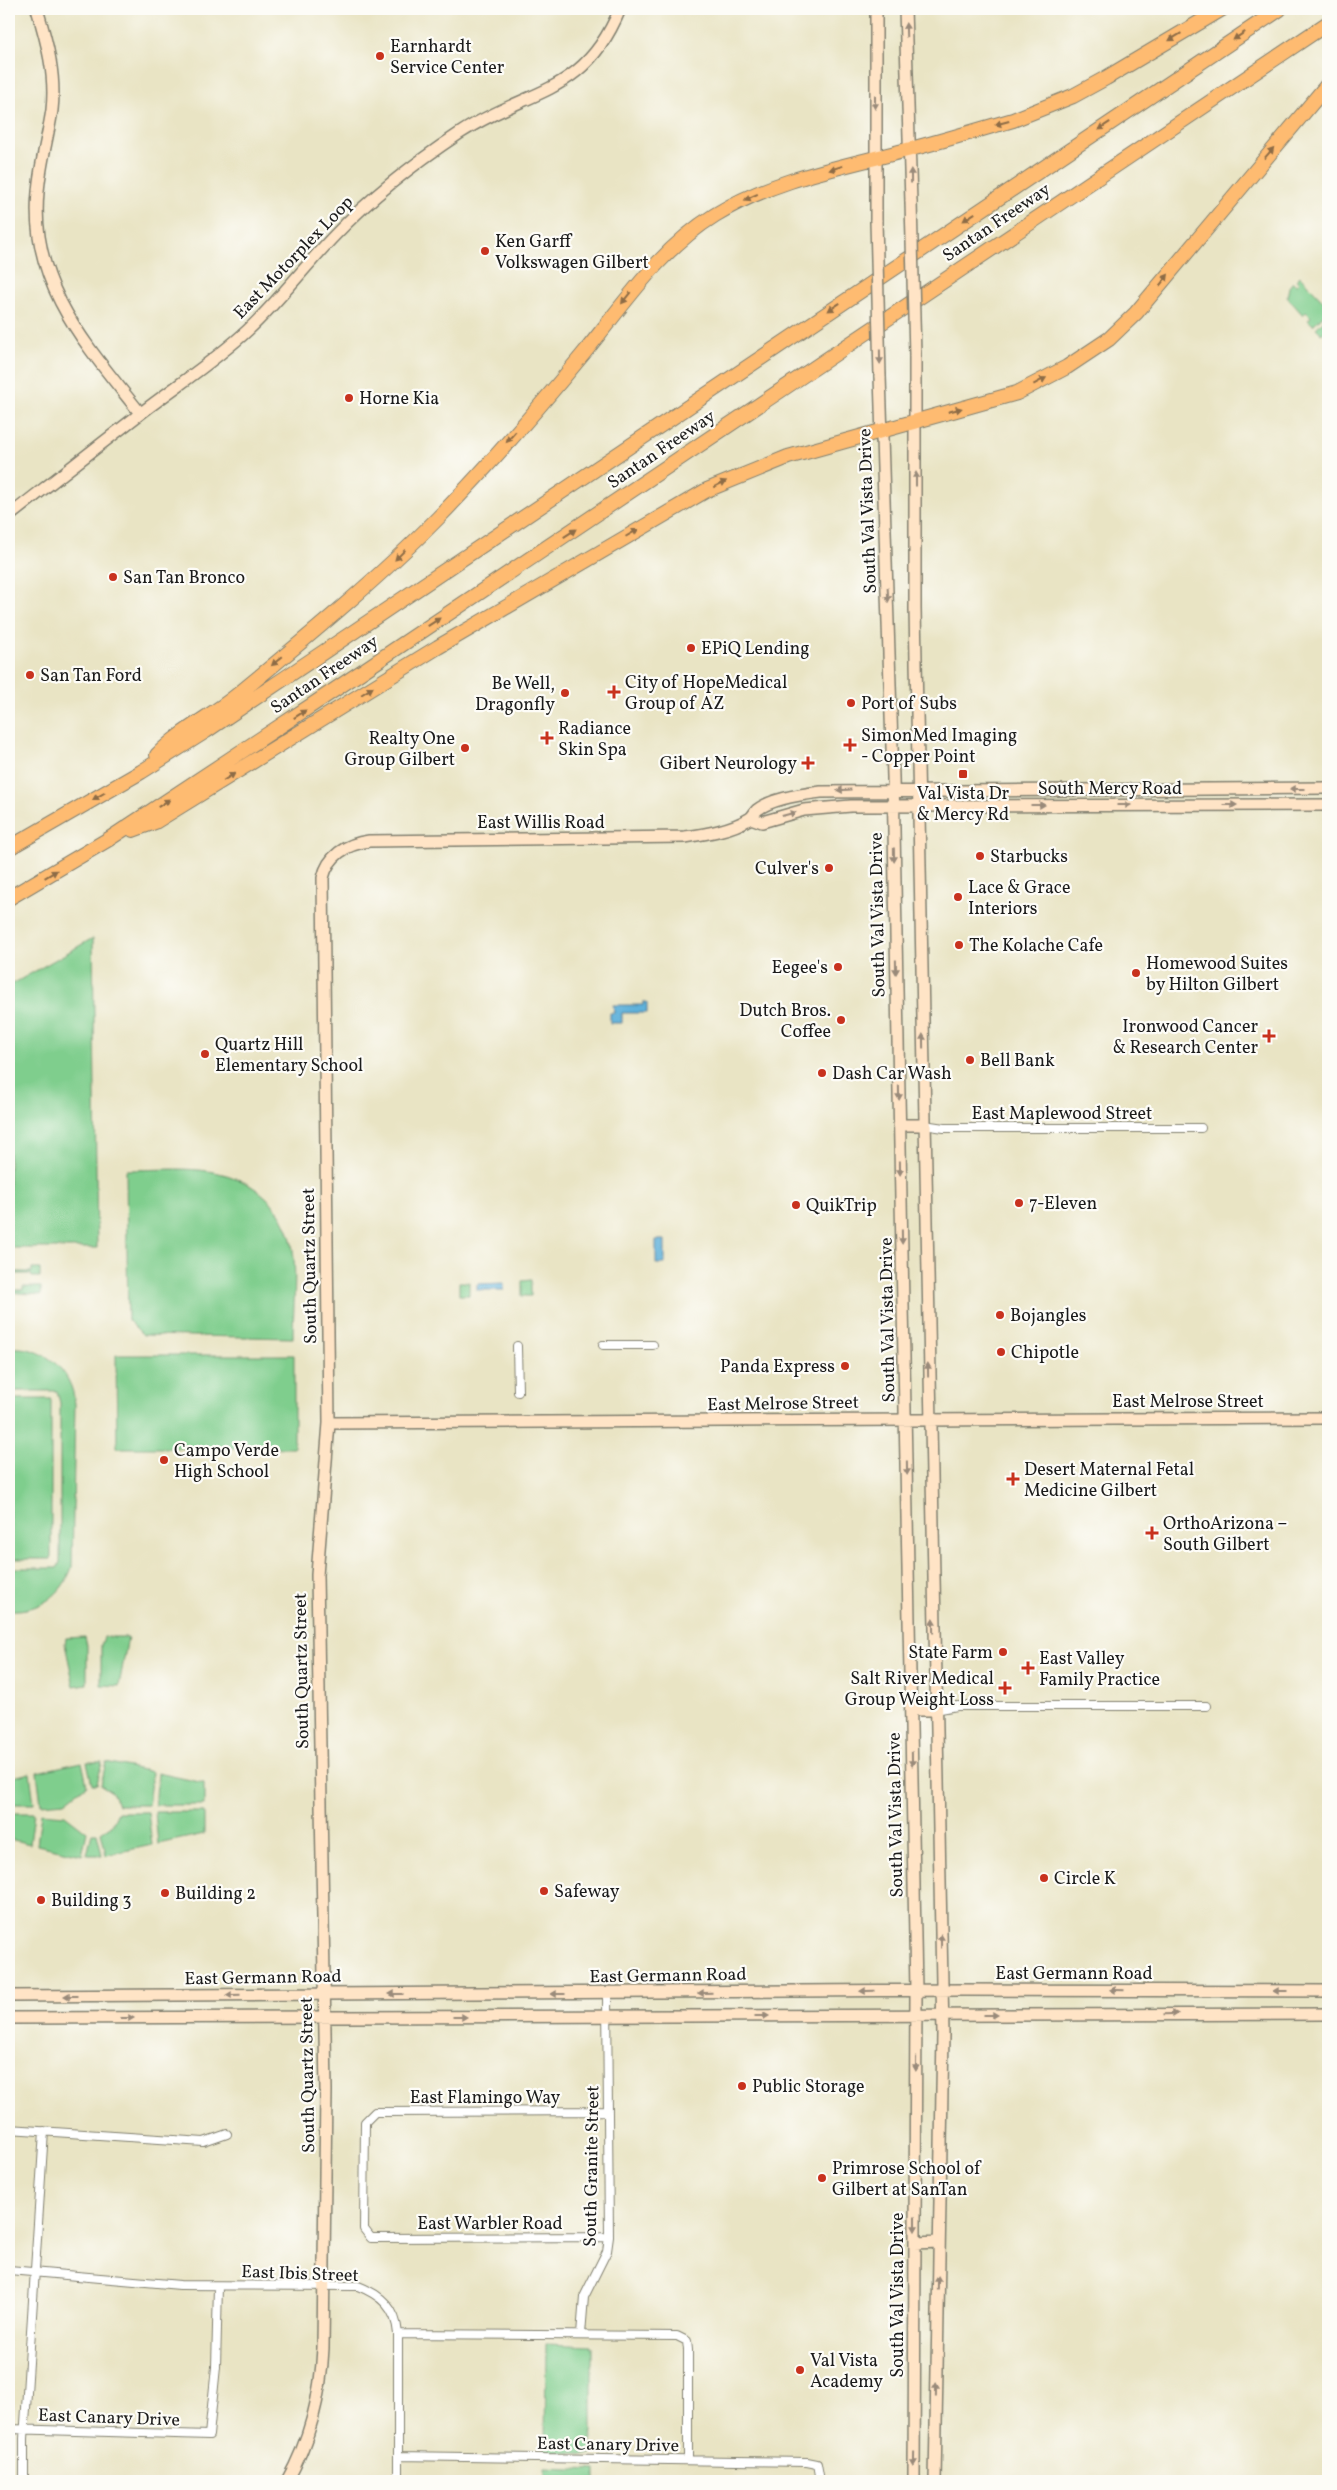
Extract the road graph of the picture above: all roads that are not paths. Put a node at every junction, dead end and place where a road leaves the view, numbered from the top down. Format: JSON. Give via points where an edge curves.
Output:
{"nodes":[{"id":1,"x":37,"y":9,"type":"edge"},
{"id":2,"x":620,"y":9,"type":"edge"},
{"id":3,"x":876,"y":9,"type":"edge"},
{"id":4,"x":905,"y":9,"type":"edge"},
{"id":5,"x":1222,"y":9,"type":"edge"},
{"id":6,"x":1280,"y":9,"type":"edge"},
{"id":7,"x":1328,"y":23,"type":"edge"},
{"id":8,"x":1328,"y":84,"type":"edge"},
{"id":9,"x":910,"y":150,"type":"junction"},
{"id":10,"x":876,"y":158,"type":"junction"},
{"id":11,"x":140,"y":414,"type":"junction"},
{"id":12,"x":916,"y":420,"type":"junction"},
{"id":13,"x":882,"y":430,"type":"junction"},
{"id":14,"x":9,"y":516,"type":"edge"},
{"id":15,"x":141,"y":772,"type":"junction"},
{"id":16,"x":1328,"y":788,"type":"edge"},
{"id":17,"x":892,"y":790,"type":"junction"},
{"id":18,"x":919,"y":790,"type":"junction"},
{"id":19,"x":1328,"y":805,"type":"edge"},
{"id":20,"x":893,"y":806,"type":"junction"},
{"id":21,"x":919,"y":806,"type":"junction"},
{"id":22,"x":751,"y":818,"type":"junction"},
{"id":23,"x":109,"y":840,"type":"junction"},
{"id":24,"x":9,"y":848,"type":"edge"},
{"id":25,"x":334,"y":857,"type":"joint"},
{"id":26,"x":9,"y":898,"type":"edge"},
{"id":27,"x":924,"y":1124,"type":"junction"},
{"id":28,"x":899,"y":1125,"type":"junction"},
{"id":29,"x":1201,"y":1128,"type":"dead end"},
{"id":30,"x":653,"y":1344,"type":"dead end"},
{"id":31,"x":604,"y":1345,"type":"dead end"},
{"id":32,"x":517,"y":1346,"type":"dead end"},
{"id":33,"x":518,"y":1392,"type":"dead end"},
{"id":34,"x":1328,"y":1418,"type":"edge"},
{"id":35,"x":906,"y":1419,"type":"junction"},
{"id":36,"x":929,"y":1419,"type":"junction"},
{"id":37,"x":329,"y":1423,"type":"junction"},
{"id":38,"x":1206,"y":1706,"type":"dead end"},
{"id":39,"x":911,"y":1710,"type":"junction"},
{"id":40,"x":935,"y":1710,"type":"junction"},
{"id":41,"x":916,"y":1990,"type":"junction"},
{"id":42,"x":942,"y":1990,"type":"junction"},
{"id":43,"x":1328,"y":1991,"type":"edge"},
{"id":44,"x":323,"y":1994,"type":"junction"},
{"id":45,"x":607,"y":1994,"type":"junction"},
{"id":46,"x":9,"y":1996,"type":"edge"},
{"id":47,"x":1328,"y":2014,"type":"edge"},
{"id":48,"x":916,"y":2015,"type":"junction"},
{"id":49,"x":943,"y":2016,"type":"junction"},
{"id":50,"x":324,"y":2017,"type":"junction"},
{"id":51,"x":9,"y":2018,"type":"edge"},
{"id":52,"x":608,"y":2018,"type":"junction"},
{"id":53,"x":608,"y":2112,"type":"junction"},
{"id":54,"x":9,"y":2129,"type":"edge"},
{"id":55,"x":44,"y":2130,"type":"junction"},
{"id":56,"x":228,"y":2134,"type":"dead end"},
{"id":57,"x":609,"y":2237,"type":"junction"},
{"id":58,"x":371,"y":2238,"type":"joint"},
{"id":59,"x":939,"y":2242,"type":"junction"},
{"id":60,"x":915,"y":2243,"type":"junction"},
{"id":61,"x":9,"y":2270,"type":"edge"},
{"id":62,"x":36,"y":2272,"type":"junction"},
{"id":63,"x":218,"y":2286,"type":"junction"},
{"id":64,"x":324,"y":2286,"type":"junction"},
{"id":65,"x":398,"y":2334,"type":"junction"},
{"id":66,"x":581,"y":2334,"type":"junction"},
{"id":67,"x":9,"y":2429,"type":"edge"},
{"id":68,"x":25,"y":2430,"type":"junction"},
{"id":69,"x":914,"y":2438,"type":"junction"},
{"id":70,"x":936,"y":2439,"type":"junction"},
{"id":71,"x":398,"y":2456,"type":"junction"},
{"id":72,"x":688,"y":2460,"type":"junction"},
{"id":73,"x":24,"y":2481,"type":"edge"},
{"id":74,"x":287,"y":2481,"type":"edge"},
{"id":75,"x":398,"y":2481,"type":"edge"},
{"id":76,"x":820,"y":2481,"type":"edge"},
{"id":77,"x":914,"y":2481,"type":"edge"},
{"id":78,"x":935,"y":2481,"type":"edge"}],
"edges":[{"from":1,"to":11,"type":"main road","via":[[48,47],[52,91],[52,109],[37,194],[44,260],[53,288],[71,323]]},
{"from":2,"to":11,"type":"main road","name":"East Motorplex Loop","via":[[600,46],[580,69],[549,90],[481,119],[428,154],[335,234],[247,331],[194,376]]},
{"from":3,"to":10,"type":"main road","name":"South Val Vista Drive","one_way":true},
{"from":9,"to":4,"type":"main road","one_way":true},
{"from":5,"to":9,"type":"highway","one_way":true,"via":[[1073,96],[1013,120]]},
{"from":6,"to":15,"type":"highway","name":"Santan Freeway","one_way":true},
{"from":23,"to":7,"type":"highway","name":"Santan Freeway","one_way":true},
{"from":12,"to":8,"type":"highway","one_way":true,"via":[[1017,393],[1109,339],[1147,300]]},
{"from":9,"to":10,"type":"highway"},
{"from":12,"to":9,"type":"main road","one_way":true,"bridge":true},
{"from":10,"to":13,"type":"main road","name":"South Val Vista Drive","one_way":true,"bridge":true},
{"from":10,"to":15,"type":"highway","one_way":true,"via":[[778,185],[716,215],[681,239],[648,270],[584,353],[509,439],[393,562],[233,698],[171,741]]},
{"from":11,"to":14,"type":"main road","name":"East Motorplex Loop"},
{"from":12,"to":13,"type":"highway"},
{"from":18,"to":12,"type":"main road","one_way":true,"via":[[915,609]]},
{"from":13,"to":17,"type":"main road","name":"South Val Vista Drive","one_way":true},
{"from":23,"to":13,"type":"highway","one_way":true,"via":[[156,822],[438,647],[707,490],[780,460]]},
{"from":15,"to":24,"type":"highway","name":"Santan Freeway","one_way":true},
{"from":16,"to":18,"type":"main road","name":"South Mercy Road","one_way":true},
{"from":17,"to":18,"type":"main road","name":"South Mercy Road"},
{"from":17,"to":20,"type":"main road","name":"South Val Vista Drive"},
{"from":17,"to":22,"type":"main road","name":"East Willis Road","one_way":true,"via":[[845,790],[801,795],[757,810]]},
{"from":18,"to":21,"type":"main road"},
{"from":21,"to":19,"type":"main road","name":"South Mercy Road","one_way":true},
{"from":20,"to":21,"type":"main road","name":"South Mercy Road"},
{"from":22,"to":20,"type":"main road","name":"East Willis Road","one_way":true,"via":[[762,822],[822,807]]},
{"from":20,"to":28,"type":"main road","name":"South Val Vista Drive","one_way":true},
{"from":27,"to":21,"type":"main road","one_way":true},
{"from":22,"to":25,"type":"main road","name":"East Willis Road","via":[[685,837],[369,841],[352,844]]},
{"from":26,"to":23,"type":"highway","name":"Santan Freeway","one_way":true},
{"from":25,"to":37,"type":"main road","name":"South Quartz Street","via":[[323,878]]},
{"from":27,"to":28,"type":"main road"},
{"from":27,"to":29,"type":"street","name":"East Maplewood Street","via":[[944,1128]]},
{"from":36,"to":27,"type":"main road","one_way":true},
{"from":28,"to":35,"type":"main road","name":"South Val Vista Drive","one_way":true},
{"from":30,"to":31,"type":"street"},
{"from":32,"to":33,"type":"street"},
{"from":34,"to":36,"type":"main road","name":"East Melrose Street"},
{"from":35,"to":36,"type":"main road","name":"East Melrose Street"},
{"from":35,"to":37,"type":"main road","name":"East Melrose Street"},
{"from":35,"to":39,"type":"main road","name":"South Val Vista Drive","one_way":true},
{"from":40,"to":36,"type":"main road","one_way":true},
{"from":37,"to":44,"type":"main road","name":"South Quartz Street","via":[[317,1575]]},
{"from":38,"to":40,"type":"street","via":[[957,1706]]},
{"from":39,"to":40,"type":"main road"},
{"from":39,"to":41,"type":"main road","name":"South Val Vista Drive","one_way":true},
{"from":42,"to":40,"type":"main road","one_way":true},
{"from":41,"to":42,"type":"main road","name":"East Germann Road"},
{"from":41,"to":45,"type":"main road","name":"East Germann Road","one_way":true},
{"from":41,"to":48,"type":"main road","name":"South Val Vista Drive"},
{"from":43,"to":42,"type":"main road","name":"East Germann Road","one_way":true},
{"from":42,"to":49,"type":"main road"},
{"from":45,"to":44,"type":"main road","name":"East Germann Road","one_way":true},
{"from":44,"to":46,"type":"main road","name":"East Germann Road","one_way":true},
{"from":44,"to":50,"type":"main road","name":"South Quartz Street"},
{"from":45,"to":52,"type":"street","name":"South Granite Street"},
{"from":49,"to":47,"type":"main road","one_way":true},
{"from":48,"to":49,"type":"main road"},
{"from":52,"to":48,"type":"main road","one_way":true},
{"from":48,"to":60,"type":"main road","name":"South Val Vista Drive","one_way":true},
{"from":49,"to":59,"type":"main road"},
{"from":51,"to":50,"type":"main road","one_way":true},
{"from":50,"to":52,"type":"main road","one_way":true},
{"from":50,"to":64,"type":"main road","name":"South Quartz Street"},
{"from":52,"to":53,"type":"street","name":"South Granite Street"},
{"from":53,"to":57,"type":"street","name":"South Granite Street"},
{"from":53,"to":58,"type":"street","name":"East Flamingo Way","via":[[375,2112],[365,2122],[364,2229]]},
{"from":54,"to":55,"type":"street"},
{"from":55,"to":56,"type":"street","via":[[204,2142]]},
{"from":55,"to":62,"type":"street"},
{"from":57,"to":58,"type":"street","name":"East Warbler Road"},
{"from":57,"to":66,"type":"street","name":"South Granite Street","via":[[607,2251],[584,2297]]},
{"from":59,"to":60,"type":"main road"},
{"from":70,"to":59,"type":"main road","one_way":true},
{"from":60,"to":69,"type":"main road","name":"South Val Vista Drive"},
{"from":61,"to":62,"type":"street","name":"East Ibis Street"},
{"from":62,"to":63,"type":"street","name":"East Ibis Street","via":[[180,2286]]},
{"from":62,"to":68,"type":"street"},
{"from":63,"to":64,"type":"street","name":"East Ibis Street"},
{"from":63,"to":68,"type":"street","name":"East Canary Drive","via":[[216,2367],[209,2435]]},
{"from":64,"to":65,"type":"street","name":"East Ibis Street","via":[[358,2286],[374,2292],[397,2319]]},
{"from":64,"to":74,"type":"main road","name":"South Quartz Street","via":[[318,2395],[300,2454]]},
{"from":65,"to":66,"type":"street"},
{"from":65,"to":71,"type":"street","name":"East Ibis Street"},
{"from":66,"to":72,"type":"street","via":[[677,2336],[686,2341]]},
{"from":67,"to":68,"type":"street","name":"East Canary Drive"},
{"from":68,"to":73,"type":"street"},
{"from":69,"to":70,"type":"main road"},
{"from":69,"to":77,"type":"main road","name":"South Val Vista Drive","one_way":true},
{"from":70,"to":78,"type":"main road"},
{"from":71,"to":72,"type":"street","name":"East Canary Drive"},
{"from":71,"to":75,"type":"street","name":"East Ibis Street"},
{"from":72,"to":76,"type":"street","name":"East Canary Drive","via":[[807,2462],[817,2464]]}]}
